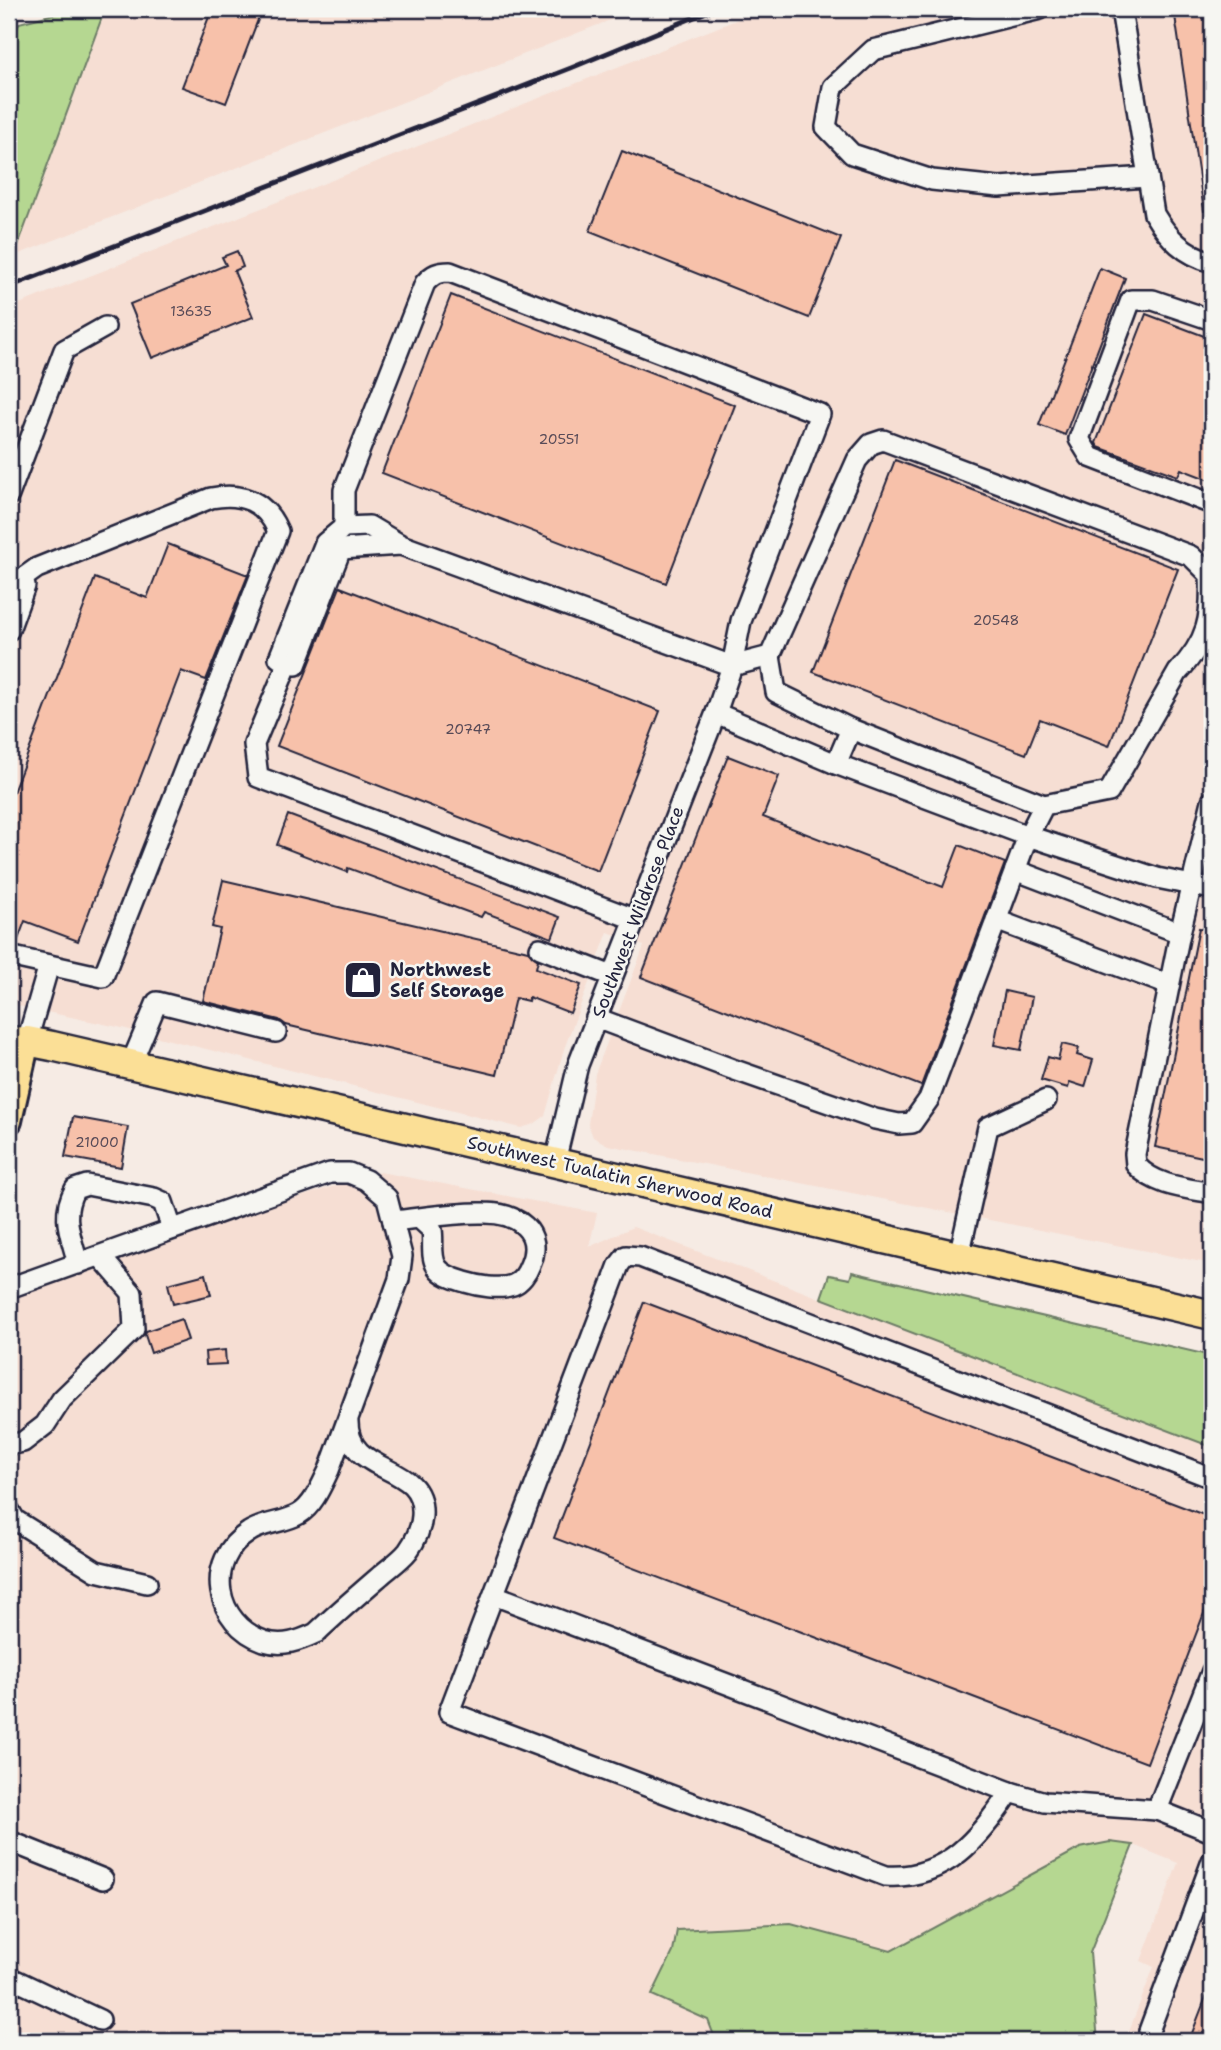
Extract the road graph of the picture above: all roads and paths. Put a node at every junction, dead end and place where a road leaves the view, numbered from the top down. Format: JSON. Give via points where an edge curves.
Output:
{"nodes":[{"id":1,"x":1040,"y":9,"type":"edge"},
{"id":2,"x":1121,"y":9,"type":"edge"},
{"id":3,"x":1148,"y":177,"type":"junction"},
{"id":4,"x":1212,"y":262,"type":"edge"},
{"id":5,"x":1212,"y":320,"type":"edge"},
{"id":6,"x":105,"y":327,"type":"dead end"},
{"id":7,"x":9,"y":495,"type":"edge"},
{"id":8,"x":1212,"y":503,"type":"edge"},
{"id":9,"x":344,"y":527,"type":"junction"},
{"id":10,"x":401,"y":545,"type":"junction"},
{"id":11,"x":12,"y":581,"type":"edge"},
{"id":12,"x":9,"y":630,"type":"edge"},
{"id":13,"x":770,"y":656,"type":"junction"},
{"id":14,"x":288,"y":663,"type":"junction"},
{"id":15,"x":732,"y":666,"type":"junction"},
{"id":16,"x":716,"y":713,"type":"junction"},
{"id":17,"x":851,"y":729,"type":"junction"},
{"id":18,"x":836,"y":764,"type":"junction"},
{"id":19,"x":1212,"y":802,"type":"edge"},
{"id":20,"x":1044,"y":806,"type":"junction"},
{"id":21,"x":1028,"y":835,"type":"junction"},
{"id":22,"x":1015,"y":870,"type":"junction"},
{"id":23,"x":1191,"y":884,"type":"junction"},
{"id":24,"x":1212,"y":889,"type":"edge"},
{"id":25,"x":634,"y":919,"type":"junction"},
{"id":26,"x":996,"y":920,"type":"junction"},
{"id":27,"x":1180,"y":933,"type":"junction"},
{"id":28,"x":540,"y":948,"type":"dead end"},
{"id":29,"x":9,"y":956,"type":"edge"},
{"id":30,"x":48,"y":965,"type":"junction"},
{"id":31,"x":612,"y":976,"type":"junction"},
{"id":32,"x":1169,"y":985,"type":"junction"},
{"id":33,"x":596,"y":1018,"type":"junction"},
{"id":34,"x":276,"y":1032,"type":"dead end"},
{"id":35,"x":15,"y":1038,"type":"edge"},
{"id":36,"x":131,"y":1064,"type":"junction"},
{"id":37,"x":1046,"y":1100,"type":"dead end"},
{"id":38,"x":9,"y":1121,"type":"edge"},
{"id":39,"x":555,"y":1162,"type":"junction"},
{"id":40,"x":1212,"y":1193,"type":"edge"},
{"id":41,"x":420,"y":1219,"type":"junction"},
{"id":42,"x":393,"y":1221,"type":"junction"},
{"id":43,"x":172,"y":1229,"type":"junction"},
{"id":44,"x":100,"y":1256,"type":"junction"},
{"id":45,"x":959,"y":1256,"type":"junction"},
{"id":46,"x":78,"y":1264,"type":"junction"},
{"id":47,"x":9,"y":1289,"type":"edge"},
{"id":48,"x":1212,"y":1315,"type":"edge"},
{"id":49,"x":348,"y":1418,"type":"junction"},
{"id":50,"x":9,"y":1445,"type":"edge"},
{"id":51,"x":1212,"y":1478,"type":"edge"},
{"id":52,"x":9,"y":1510,"type":"edge"},
{"id":53,"x":147,"y":1583,"type":"dead end"},
{"id":54,"x":494,"y":1595,"type":"junction"},
{"id":55,"x":1212,"y":1671,"type":"edge"},
{"id":56,"x":1010,"y":1792,"type":"junction"},
{"id":57,"x":1157,"y":1810,"type":"junction"},
{"id":58,"x":1212,"y":1832,"type":"edge"},
{"id":59,"x":9,"y":1841,"type":"edge"},
{"id":60,"x":1212,"y":1861,"type":"edge"},
{"id":61,"x":103,"y":1879,"type":"dead end"},
{"id":62,"x":9,"y":1977,"type":"edge"},
{"id":63,"x":100,"y":2020,"type":"dead end"},
{"id":64,"x":1151,"y":2041,"type":"edge"}],
"edges":[{"from":1,"to":3,"type":"street","via":[[873,50],[832,87],[827,127],[852,153],[932,180],[999,187]]},
{"from":2,"to":3,"type":"street"},
{"from":3,"to":4,"type":"street","via":[[1154,214],[1166,234],[1186,252]]},
{"from":5,"to":8,"type":"street","via":[[1153,300],[1130,300],[1079,439],[1090,457]]},
{"from":6,"to":7,"type":"street","via":[[64,350]]},
{"from":9,"to":10,"type":"street","via":[[369,526]]},
{"from":9,"to":14,"type":"street","via":[[325,543],[279,658]]},
{"from":9,"to":15,"type":"street","name":"Southwest Wildrose Place","via":[[344,490],[425,282],[431,275],[450,272],[820,414],[741,621]]},
{"from":10,"to":14,"type":"street","via":[[341,549],[296,665]]},
{"from":10,"to":15,"type":"street"},
{"from":11,"to":12,"type":"street","via":[[25,586]]},
{"from":11,"to":30,"type":"street","via":[[211,498],[248,499],[262,508],[278,531],[103,977]]},
{"from":13,"to":15,"type":"street"},
{"from":13,"to":17,"type":"street","via":[[776,692]]},
{"from":13,"to":20,"type":"street","via":[[857,460],[871,444],[883,440],[1191,556],[1210,575],[1212,608],[1190,660],[1109,792]]},
{"from":14,"to":25,"type":"street","via":[[254,744],[258,777]]},
{"from":15,"to":16,"type":"street","name":"Southwest Wildrose Place"},
{"from":16,"to":18,"type":"street"},
{"from":16,"to":25,"type":"street","name":"Southwest Wildrose Place"},
{"from":17,"to":18,"type":"street"},
{"from":17,"to":20,"type":"street"},
{"from":18,"to":21,"type":"street"},
{"from":19,"to":23,"type":"street"},
{"from":20,"to":21,"type":"street"},
{"from":21,"to":22,"type":"street"},
{"from":21,"to":23,"type":"street","via":[[1157,878]]},
{"from":22,"to":26,"type":"street"},
{"from":22,"to":27,"type":"street"},
{"from":23,"to":24,"type":"street"},
{"from":23,"to":27,"type":"street"},
{"from":25,"to":31,"type":"street","name":"Southwest Wildrose Place"},
{"from":26,"to":32,"type":"street"},
{"from":26,"to":33,"type":"street","via":[[929,1099],[912,1123],[875,1119]]},
{"from":27,"to":32,"type":"street"},
{"from":28,"to":31,"type":"street"},
{"from":29,"to":30,"type":"street"},
{"from":30,"to":35,"type":"street"},
{"from":31,"to":33,"type":"street","name":"Southwest Wildrose Place"},
{"from":32,"to":40,"type":"street","via":[[1136,1165],[1164,1184]]},
{"from":33,"to":39,"type":"street","name":"Southwest Wildrose Place","via":[[578,1065]]},
{"from":34,"to":36,"type":"street","via":[[157,1002]]},
{"from":35,"to":36,"type":"highway","name":"Southwest Tualatin Sherwood Road"},
{"from":35,"to":38,"type":"main road"},
{"from":36,"to":39,"type":"highway","name":"Southwest Tualatin Sherwood Road"},
{"from":37,"to":45,"type":"street","via":[[988,1127]]},
{"from":39,"to":45,"type":"highway","name":"Southwest Tualatin Sherwood Road"},
{"from":41,"to":41,"type":"street","via":[[486,1213],[519,1221],[534,1237],[532,1261],[513,1285],[474,1285],[454,1279],[437,1267],[432,1230]]},
{"from":41,"to":42,"type":"street"},
{"from":42,"to":43,"type":"street","via":[[387,1198],[372,1185],[349,1173],[330,1173]]},
{"from":42,"to":49,"type":"street","via":[[402,1256],[399,1279]]},
{"from":43,"to":44,"type":"street"},
{"from":43,"to":46,"type":"street","via":[[163,1202],[154,1198],[87,1185],[75,1189],[66,1217]]},
{"from":44,"to":46,"type":"street"},
{"from":44,"to":50,"type":"street","via":[[132,1293],[134,1329],[62,1399],[45,1425],[23,1442]]},
{"from":45,"to":48,"type":"highway","name":"Southwest Tualatin Sherwood Road"},
{"from":46,"to":47,"type":"street"},
{"from":49,"to":49,"type":"street","via":[[329,1470],[301,1514],[249,1531],[225,1558],[220,1576],[224,1607],[251,1636],[285,1644],[316,1633],[407,1552],[421,1528],[422,1508],[415,1490],[402,1476],[356,1450]]},
{"from":51,"to":54,"type":"street","via":[[640,1257],[626,1256]]},
{"from":52,"to":53,"type":"street","via":[[15,1520],[96,1571]]},
{"from":54,"to":56,"type":"street"},
{"from":54,"to":56,"type":"street","via":[[450,1712],[886,1876],[924,1873],[964,1849],[982,1833]]},
{"from":55,"to":57,"type":"street"},
{"from":56,"to":57,"type":"street","via":[[1045,1802]]},
{"from":57,"to":58,"type":"street"},
{"from":59,"to":61,"type":"street"},
{"from":60,"to":64,"type":"street","via":[[1149,2031]]},
{"from":62,"to":63,"type":"street"}]}
